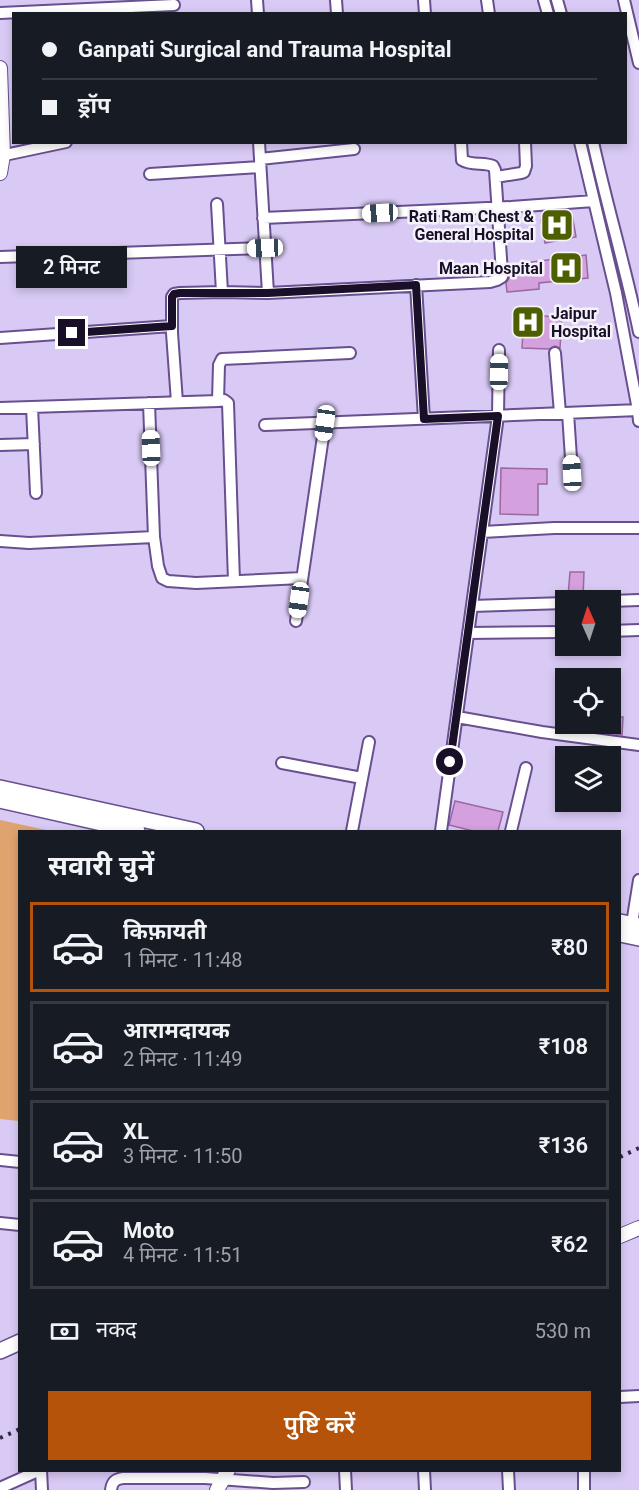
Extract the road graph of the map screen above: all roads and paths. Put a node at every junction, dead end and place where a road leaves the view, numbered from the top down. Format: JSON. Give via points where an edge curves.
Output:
{"nodes":[{"id":1,"x":174,"y":6,"type":"edge"},
{"id":2,"x":25,"y":12,"type":"edge"},
{"id":3,"x":627,"y":13,"type":"edge"},
{"id":4,"x":639,"y":63,"type":"edge"},
{"id":5,"x":0,"y":68,"type":"edge"},
{"id":6,"x":56,"y":144,"type":"edge"},
{"id":7,"x":259,"y":144,"type":"edge"},
{"id":8,"x":461,"y":144,"type":"edge"},
{"id":9,"x":525,"y":144,"type":"edge"},
{"id":10,"x":580,"y":144,"type":"edge"},
{"id":11,"x":593,"y":144,"type":"edge"},
{"id":12,"x":354,"y":149,"type":"dead end"},
{"id":13,"x":1,"y":155,"type":"edge"},
{"id":14,"x":260,"y":163,"type":"junction"},
{"id":15,"x":0,"y":173,"type":"edge"},
{"id":16,"x":150,"y":174,"type":"dead end"},
{"id":17,"x":496,"y":177,"type":"junction"},
{"id":18,"x":594,"y":201,"type":"junction"},
{"id":19,"x":217,"y":204,"type":"dead end"},
{"id":20,"x":497,"y":207,"type":"junction"},
{"id":21,"x":263,"y":218,"type":"junction"},
{"id":22,"x":265,"y":248,"type":"junction"},
{"id":23,"x":219,"y":249,"type":"junction"},
{"id":24,"x":0,"y":257,"type":"edge"},
{"id":25,"x":416,"y":285,"type":"junction"},
{"id":26,"x":222,"y":292,"type":"junction"},
{"id":27,"x":268,"y":293,"type":"junction"},
{"id":28,"x":172,"y":326,"type":"junction"},
{"id":29,"x":639,"y":332,"type":"edge"},
{"id":30,"x":0,"y":338,"type":"edge"},
{"id":31,"x":499,"y":350,"type":"dead end"},
{"id":32,"x":350,"y":353,"type":"dead end"},
{"id":33,"x":555,"y":353,"type":"dead end"},
{"id":34,"x":218,"y":401,"type":"junction"},
{"id":35,"x":177,"y":402,"type":"junction"},
{"id":36,"x":149,"y":403,"type":"junction"},
{"id":37,"x":32,"y":407,"type":"junction"},
{"id":38,"x":0,"y":408,"type":"edge"},
{"id":39,"x":639,"y":410,"type":"edge"},
{"id":40,"x":564,"y":413,"type":"junction"},
{"id":41,"x":498,"y":416,"type":"junction"},
{"id":42,"x":424,"y":419,"type":"junction"},
{"id":43,"x":639,"y":421,"type":"edge"},
{"id":44,"x":325,"y":423,"type":"junction"},
{"id":45,"x":265,"y":425,"type":"dead end"},
{"id":46,"x":34,"y":444,"type":"junction"},
{"id":47,"x":0,"y":445,"type":"edge"},
{"id":48,"x":572,"y":473,"type":"dead end"},
{"id":49,"x":36,"y":493,"type":"dead end"},
{"id":50,"x":639,"y":528,"type":"edge"},
{"id":51,"x":482,"y":532,"type":"junction"},
{"id":52,"x":154,"y":537,"type":"junction"},
{"id":53,"x":0,"y":541,"type":"edge"},
{"id":54,"x":302,"y":578,"type":"junction"},
{"id":55,"x":234,"y":581,"type":"junction"},
{"id":56,"x":639,"y":600,"type":"edge"},
{"id":57,"x":621,"y":601,"type":"edge"},
{"id":58,"x":555,"y":603,"type":"edge"},
{"id":59,"x":472,"y":606,"type":"junction"},
{"id":60,"x":296,"y":621,"type":"dead end"},
{"id":61,"x":639,"y":630,"type":"edge"},
{"id":62,"x":621,"y":631,"type":"edge"},
{"id":63,"x":555,"y":632,"type":"edge"},
{"id":64,"x":468,"y":633,"type":"junction"},
{"id":65,"x":457,"y":717,"type":"junction"},
{"id":66,"x":369,"y":742,"type":"dead end"},
{"id":67,"x":639,"y":745,"type":"edge"},
{"id":68,"x":282,"y":763,"type":"dead end"},
{"id":69,"x":526,"y":768,"type":"dead end"},
{"id":70,"x":362,"y":778,"type":"junction"},
{"id":71,"x":0,"y":788,"type":"edge"},
{"id":72,"x":0,"y":800,"type":"edge"},
{"id":73,"x":133,"y":830,"type":"edge"},
{"id":74,"x":191,"y":830,"type":"edge"},
{"id":75,"x":352,"y":830,"type":"edge"},
{"id":76,"x":441,"y":830,"type":"edge"},
{"id":77,"x":512,"y":830,"type":"edge"},
{"id":78,"x":639,"y":880,"type":"edge"},
{"id":79,"x":630,"y":930,"type":"edge"},
{"id":80,"x":0,"y":1160,"type":"edge"},
{"id":81,"x":18,"y":1162,"type":"edge"},
{"id":82,"x":0,"y":1223,"type":"edge"},
{"id":83,"x":18,"y":1225,"type":"edge"},
{"id":84,"x":639,"y":1228,"type":"edge"},
{"id":85,"x":621,"y":1236,"type":"edge"},
{"id":86,"x":18,"y":1343,"type":"edge"},
{"id":87,"x":0,"y":1351,"type":"edge"},
{"id":88,"x":639,"y":1396,"type":"edge"},
{"id":89,"x":621,"y":1397,"type":"edge"},
{"id":90,"x":36,"y":1472,"type":"edge"},
{"id":91,"x":40,"y":1472,"type":"edge"},
{"id":92,"x":345,"y":1472,"type":"edge"},
{"id":93,"x":424,"y":1472,"type":"edge"},
{"id":94,"x":508,"y":1472,"type":"edge"},
{"id":95,"x":584,"y":1472,"type":"edge"},
{"id":96,"x":222,"y":1480,"type":"edge"},
{"id":97,"x":304,"y":1482,"type":"dead end"},
{"id":98,"x":273,"y":1486,"type":"edge"},
{"id":99,"x":0,"y":1488,"type":"edge"},
{"id":100,"x":42,"y":1490,"type":"edge"},
{"id":101,"x":111,"y":1490,"type":"edge"},
{"id":102,"x":346,"y":1490,"type":"edge"},
{"id":103,"x":425,"y":1490,"type":"edge"},
{"id":104,"x":509,"y":1490,"type":"edge"},
{"id":105,"x":584,"y":1490,"type":"edge"}],
"edges":[{"from":1,"to":2,"type":"street"},
{"from":3,"to":4,"type":"street"},
{"from":5,"to":13,"type":"street"},
{"from":6,"to":13,"type":"street"},
{"from":7,"to":14,"type":"street"},
{"from":8,"to":17,"type":"street","via":[[462,160],[494,166]]},
{"from":9,"to":17,"type":"street","via":[[524,172]]},
{"from":10,"to":18,"type":"street"},
{"from":11,"to":29,"type":"street"},
{"from":12,"to":14,"type":"street"},
{"from":13,"to":15,"type":"street"},
{"from":14,"to":16,"type":"street"},
{"from":14,"to":21,"type":"street"},
{"from":17,"to":20,"type":"street"},
{"from":18,"to":20,"type":"street"},
{"from":18,"to":39,"type":"street"},
{"from":19,"to":23,"type":"street"},
{"from":20,"to":21,"type":"street"},
{"from":20,"to":25,"type":"street","via":[[502,277],[490,282]]},
{"from":21,"to":22,"type":"street"},
{"from":22,"to":23,"type":"street"},
{"from":22,"to":27,"type":"street"},
{"from":23,"to":24,"type":"street"},
{"from":23,"to":26,"type":"street"},
{"from":25,"to":27,"type":"street"},
{"from":25,"to":42,"type":"street"},
{"from":26,"to":27,"type":"street"},
{"from":26,"to":28,"type":"street","via":[[174,294]]},
{"from":28,"to":30,"type":"street"},
{"from":28,"to":35,"type":"street"},
{"from":31,"to":41,"type":"street"},
{"from":32,"to":34,"type":"street","via":[[222,359]]},
{"from":33,"to":40,"type":"street"},
{"from":34,"to":35,"type":"street"},
{"from":34,"to":55,"type":"street","via":[[224,400],[229,406]]},
{"from":35,"to":36,"type":"street"},
{"from":36,"to":37,"type":"street"},
{"from":36,"to":52,"type":"street"},
{"from":37,"to":38,"type":"street"},
{"from":37,"to":46,"type":"street"},
{"from":39,"to":40,"type":"street"},
{"from":39,"to":43,"type":"street"},
{"from":40,"to":41,"type":"street"},
{"from":40,"to":48,"type":"street"},
{"from":41,"to":42,"type":"street"},
{"from":41,"to":51,"type":"street"},
{"from":42,"to":44,"type":"street"},
{"from":44,"to":45,"type":"street"},
{"from":44,"to":54,"type":"street"},
{"from":46,"to":47,"type":"street"},
{"from":46,"to":49,"type":"street"},
{"from":50,"to":51,"type":"street"},
{"from":51,"to":59,"type":"street"},
{"from":52,"to":53,"type":"street"},
{"from":52,"to":55,"type":"street","via":[[162,578],[196,583]]},
{"from":54,"to":55,"type":"street"},
{"from":54,"to":60,"type":"street"},
{"from":56,"to":57,"type":"street"},
{"from":58,"to":59,"type":"street"},
{"from":59,"to":64,"type":"street"},
{"from":61,"to":62,"type":"street"},
{"from":63,"to":64,"type":"street"},
{"from":64,"to":65,"type":"street"},
{"from":65,"to":67,"type":"street"},
{"from":65,"to":76,"type":"street"},
{"from":66,"to":70,"type":"street"},
{"from":68,"to":70,"type":"street"},
{"from":69,"to":77,"type":"street"},
{"from":70,"to":75,"type":"street"},
{"from":71,"to":74,"type":"main road"},
{"from":72,"to":73,"type":"main road"},
{"from":78,"to":79,"type":"street"},
{"from":80,"to":81,"type":"street"},
{"from":82,"to":83,"type":"street"},
{"from":84,"to":85,"type":"street"},
{"from":86,"to":87,"type":"main road"},
{"from":88,"to":89,"type":"street"},
{"from":90,"to":99,"type":"street"},
{"from":91,"to":100,"type":"street"},
{"from":92,"to":102,"type":"street"},
{"from":93,"to":103,"type":"street"},
{"from":94,"to":104,"type":"street"},
{"from":95,"to":105,"type":"street"},
{"from":96,"to":98,"type":"street"},
{"from":96,"to":101,"type":"street","via":[[123,1478],[116,1479]]},
{"from":97,"to":98,"type":"street"}]}
